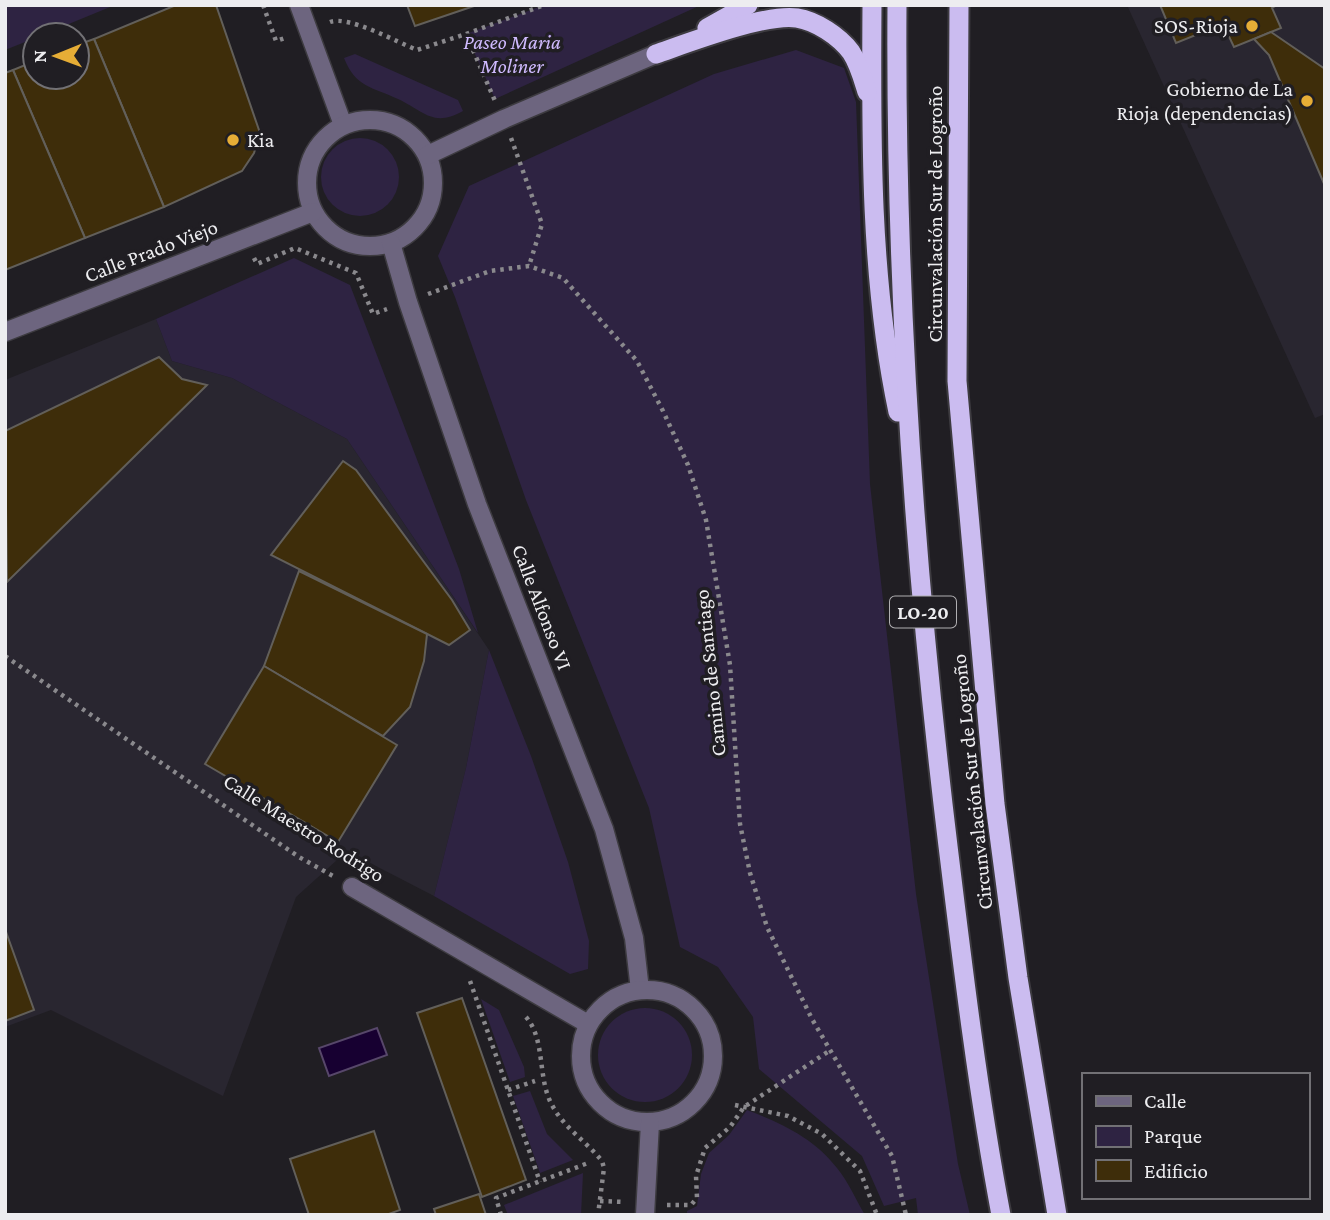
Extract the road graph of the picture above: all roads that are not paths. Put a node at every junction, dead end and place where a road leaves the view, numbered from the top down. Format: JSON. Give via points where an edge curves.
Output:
{"nodes":[{"id":1,"x":299,"y":5,"type":"edge"},
{"id":2,"x":748,"y":5,"type":"edge"},
{"id":3,"x":872,"y":5,"type":"edge"},
{"id":4,"x":898,"y":5,"type":"edge"},
{"id":5,"x":959,"y":5,"type":"edge"},
{"id":6,"x":971,"y":5,"type":"edge"},
{"id":7,"x":656,"y":54,"type":"junction"},
{"id":8,"x":958,"y":71,"type":"junction"},
{"id":9,"x":871,"y":104,"type":"junction"},
{"id":10,"x":343,"y":125,"type":"junction"},
{"id":11,"x":428,"y":155,"type":"junction"},
{"id":12,"x":313,"y":212,"type":"junction"},
{"id":13,"x":391,"y":243,"type":"junction"},
{"id":14,"x":5,"y":332,"type":"edge"},
{"id":15,"x":911,"y":474,"type":"junction"},
{"id":16,"x":352,"y":887,"type":"road end"},
{"id":17,"x":640,"y":990,"type":"junction"},
{"id":18,"x":588,"y":1024,"type":"junction"},
{"id":19,"x":650,"y":1122,"type":"junction"},
{"id":20,"x":646,"y":1209,"type":"edge"},
{"id":21,"x":1002,"y":1215,"type":"edge"},
{"id":22,"x":1057,"y":1215,"type":"edge"}],
"edges":[{"from":1,"to":10,"type":"street"},
{"from":2,"to":7,"type":"highway"},
{"from":3,"to":9,"type":"highway"},
{"from":4,"to":15,"type":"highway","name":"Circunvalación Sur de Logroño","number":"LO-20","via":[[900,263]]},
{"from":5,"to":8,"type":"highway","name":"Circunvalación Sur de Logroño","number":"LO-20"},
{"from":6,"to":8,"type":"highway"},
{"from":7,"to":9,"type":"highway","via":[[710,35],[796,18],[822,27],[850,51]]},
{"from":7,"to":11,"type":"street"},
{"from":8,"to":22,"type":"highway","name":"Circunvalación Sur de Logroño","number":"LO-20","via":[[957,381],[977,618],[1018,978]]},
{"from":9,"to":15,"type":"highway","via":[[886,356]]},
{"from":10,"to":11,"type":"street","via":[[382,120],[416,139]]},
{"from":10,"to":12,"type":"street","via":[[326,137],[307,172]]},
{"from":11,"to":13,"type":"street","via":[[433,197],[410,233]]},
{"from":12,"to":13,"type":"street","via":[[324,227],[355,245]]},
{"from":12,"to":14,"type":"street","name":"Calle Prado Viejo"},
{"from":13,"to":17,"type":"street","name":"Calle Alfonso VI","via":[[477,504],[604,829],[634,938]]},
{"from":15,"to":21,"type":"highway","name":"Circunvalación Sur de Logroño","number":"LO-20","via":[[932,715],[963,965]]},
{"from":16,"to":18,"type":"street","name":"Calle Maestro Rodrigo"},
{"from":17,"to":18,"type":"street","via":[[610,1001]]},
{"from":17,"to":19,"type":"street","via":[[661,991],[681,999],[708,1030],[713,1051],[703,1091],[689,1107],[671,1118]]},
{"from":18,"to":19,"type":"street","via":[[581,1063],[586,1083],[612,1113]]},
{"from":19,"to":20,"type":"street"}]}
